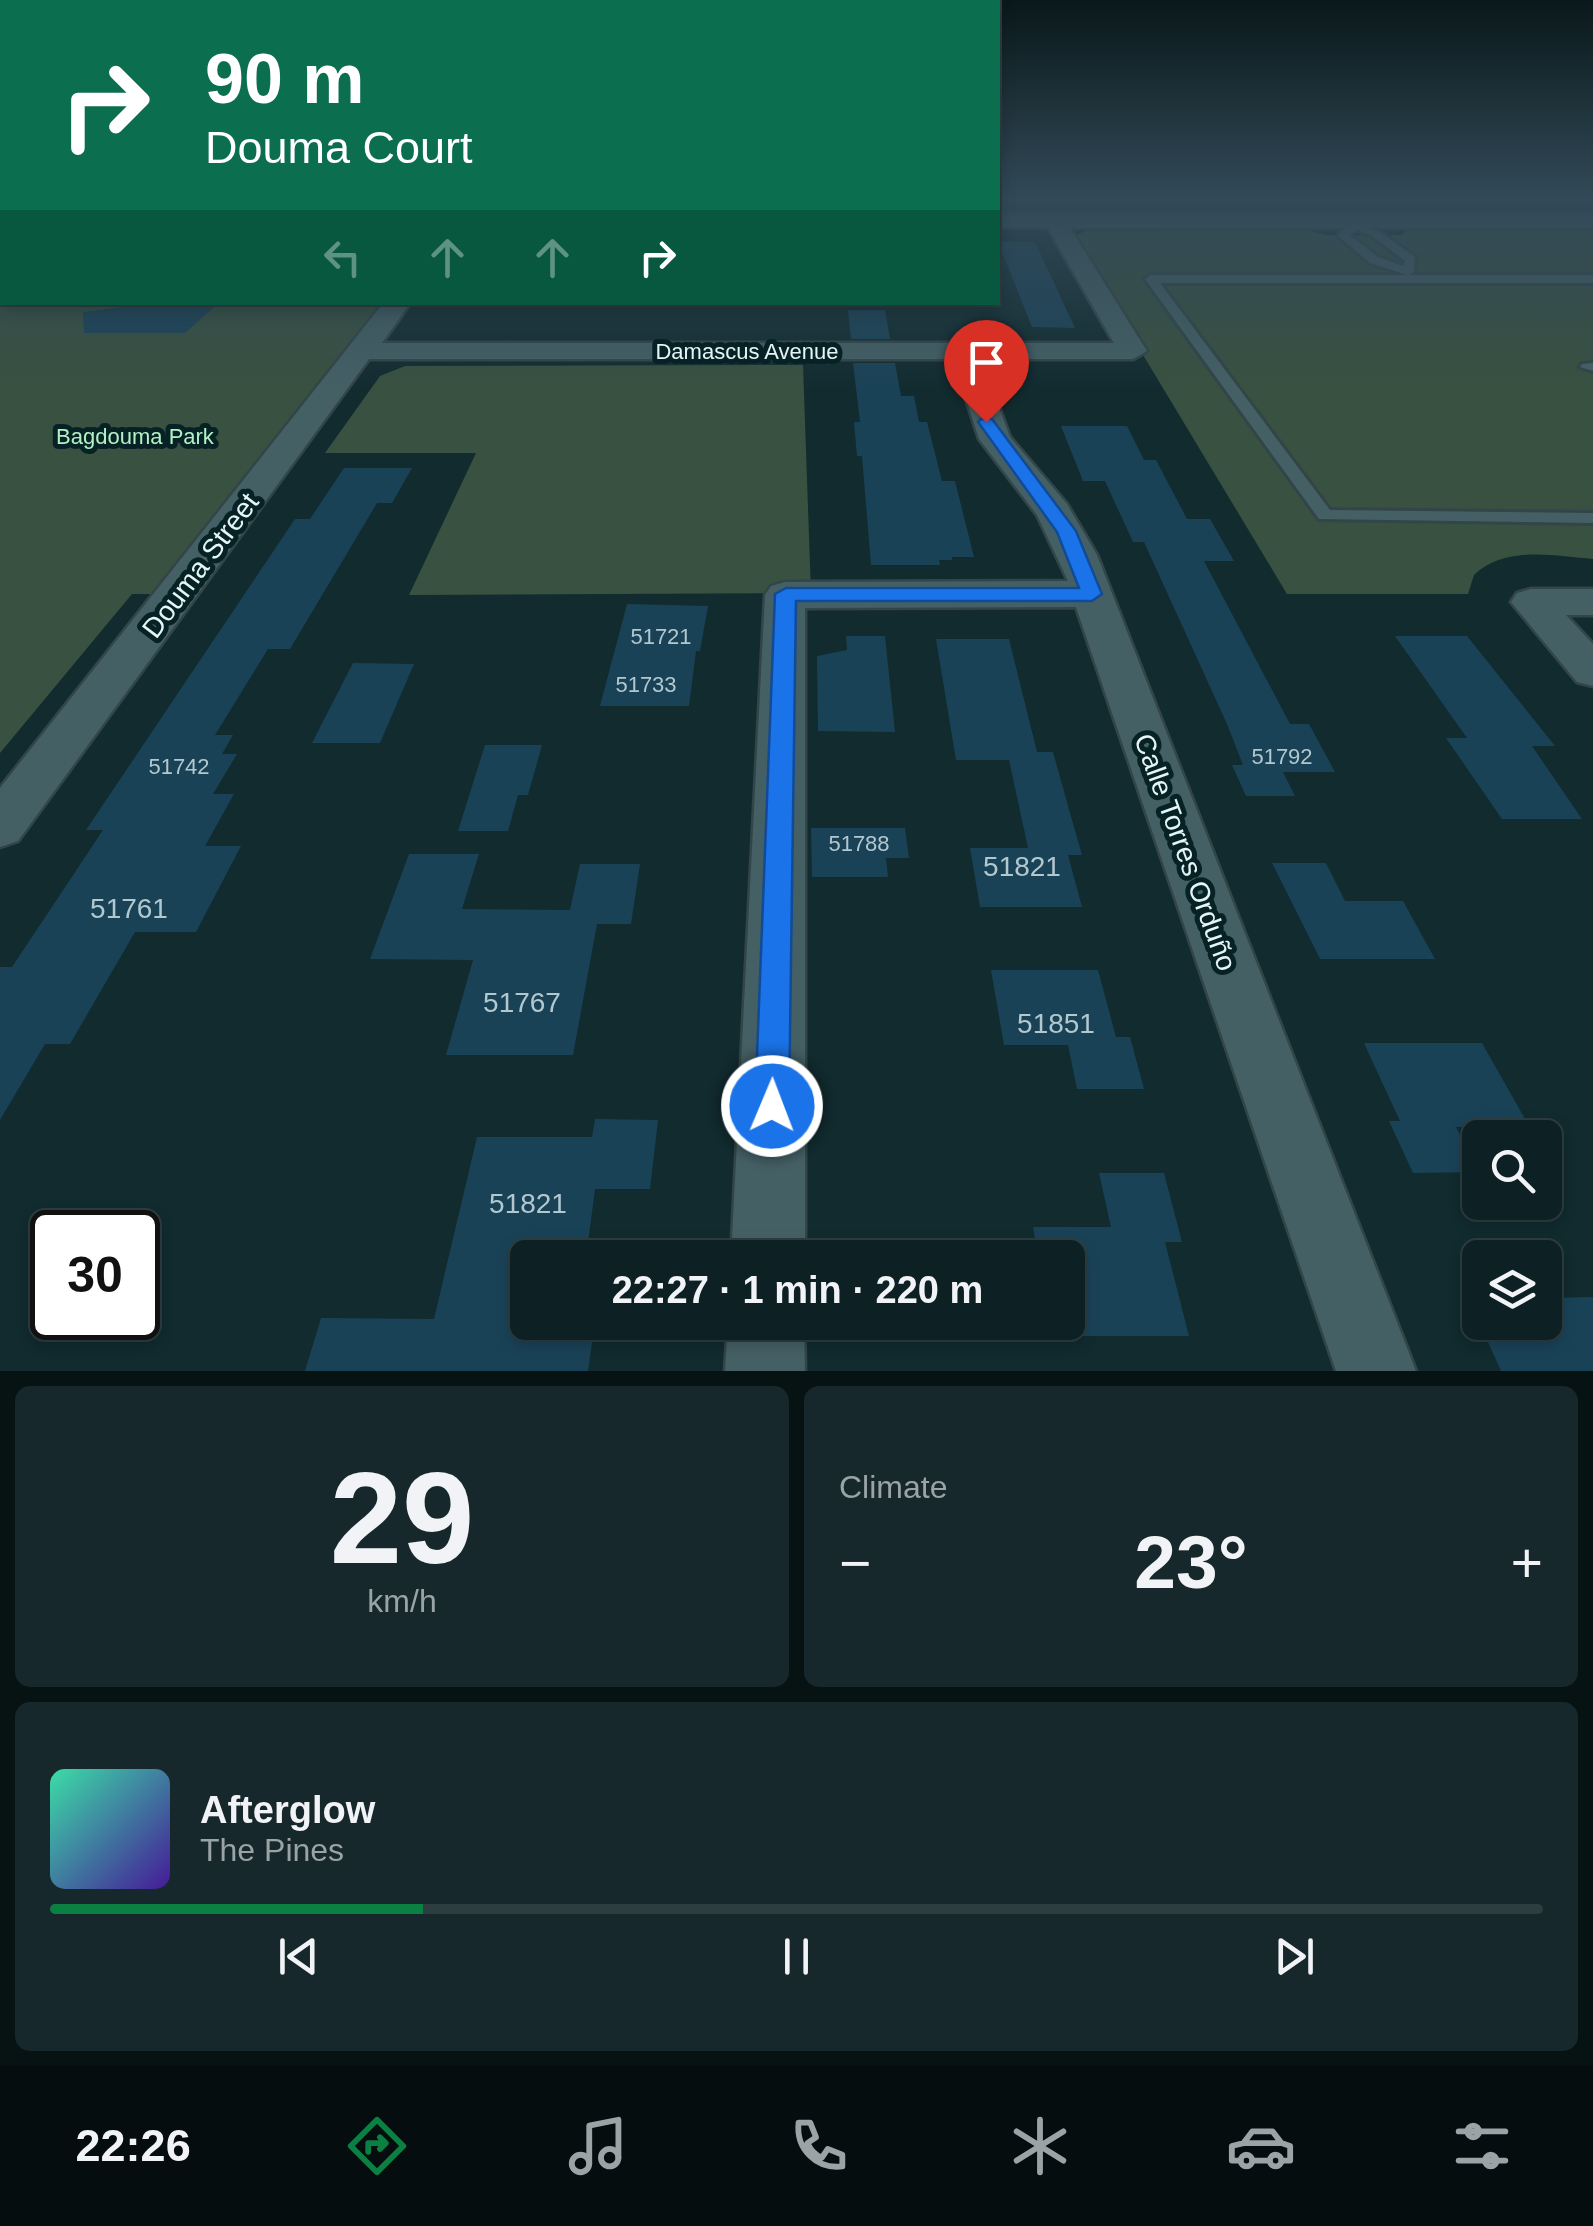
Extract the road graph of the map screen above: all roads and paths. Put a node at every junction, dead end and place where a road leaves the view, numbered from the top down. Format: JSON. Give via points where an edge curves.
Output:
{"nodes":[{"id":1,"x":1080,"y":263,"type":"edge"},
{"id":2,"x":1382,"y":263,"type":"edge"},
{"id":3,"x":1412,"y":263,"type":"edge"},
{"id":4,"x":1411,"y":274,"type":"junction"},
{"id":5,"x":1593,"y":279,"type":"edge"},
{"id":6,"x":396,"y":305,"type":"edge"},
{"id":7,"x":361,"y":351,"type":"junction"},
{"id":8,"x":964,"y":351,"type":"junction"},
{"id":9,"x":1593,"y":518,"type":"edge"},
{"id":10,"x":1092,"y":594,"type":"junction"},
{"id":11,"x":1593,"y":602,"type":"edge"},
{"id":12,"x":1593,"y":671,"type":"edge"},
{"id":13,"x":0,"y":826,"type":"edge"},
{"id":14,"x":768,"y":1240,"type":"edge"},
{"id":15,"x":766,"y":1340,"type":"edge"},
{"id":16,"x":765,"y":1371,"type":"edge"},
{"id":17,"x":1376,"y":1371,"type":"edge"}],
"edges":[{"from":1,"to":8,"type":"street","name":"Damascus Avenue","via":[[1133,351]]},
{"from":2,"to":4,"type":"lane"},
{"from":3,"to":4,"type":"lane"},
{"from":4,"to":5,"type":"lane"},
{"from":4,"to":9,"type":"lane","via":[[1151,279],[1325,514]]},
{"from":6,"to":7,"type":"street","name":"Douma Street"},
{"from":7,"to":8,"type":"street","name":"Damascus Avenue"},
{"from":7,"to":13,"type":"street","name":"Douma Street"},
{"from":8,"to":10,"type":"street","name":"Calle Torres Orduño","via":[[995,439],[1066,531]]},
{"from":10,"to":14,"type":"street","via":[[786,594]]},
{"from":10,"to":17,"type":"street","name":"Calle Torres Orduño"},
{"from":11,"to":12,"type":"street","via":[[1531,602]]},
{"from":15,"to":16,"type":"street"}]}
